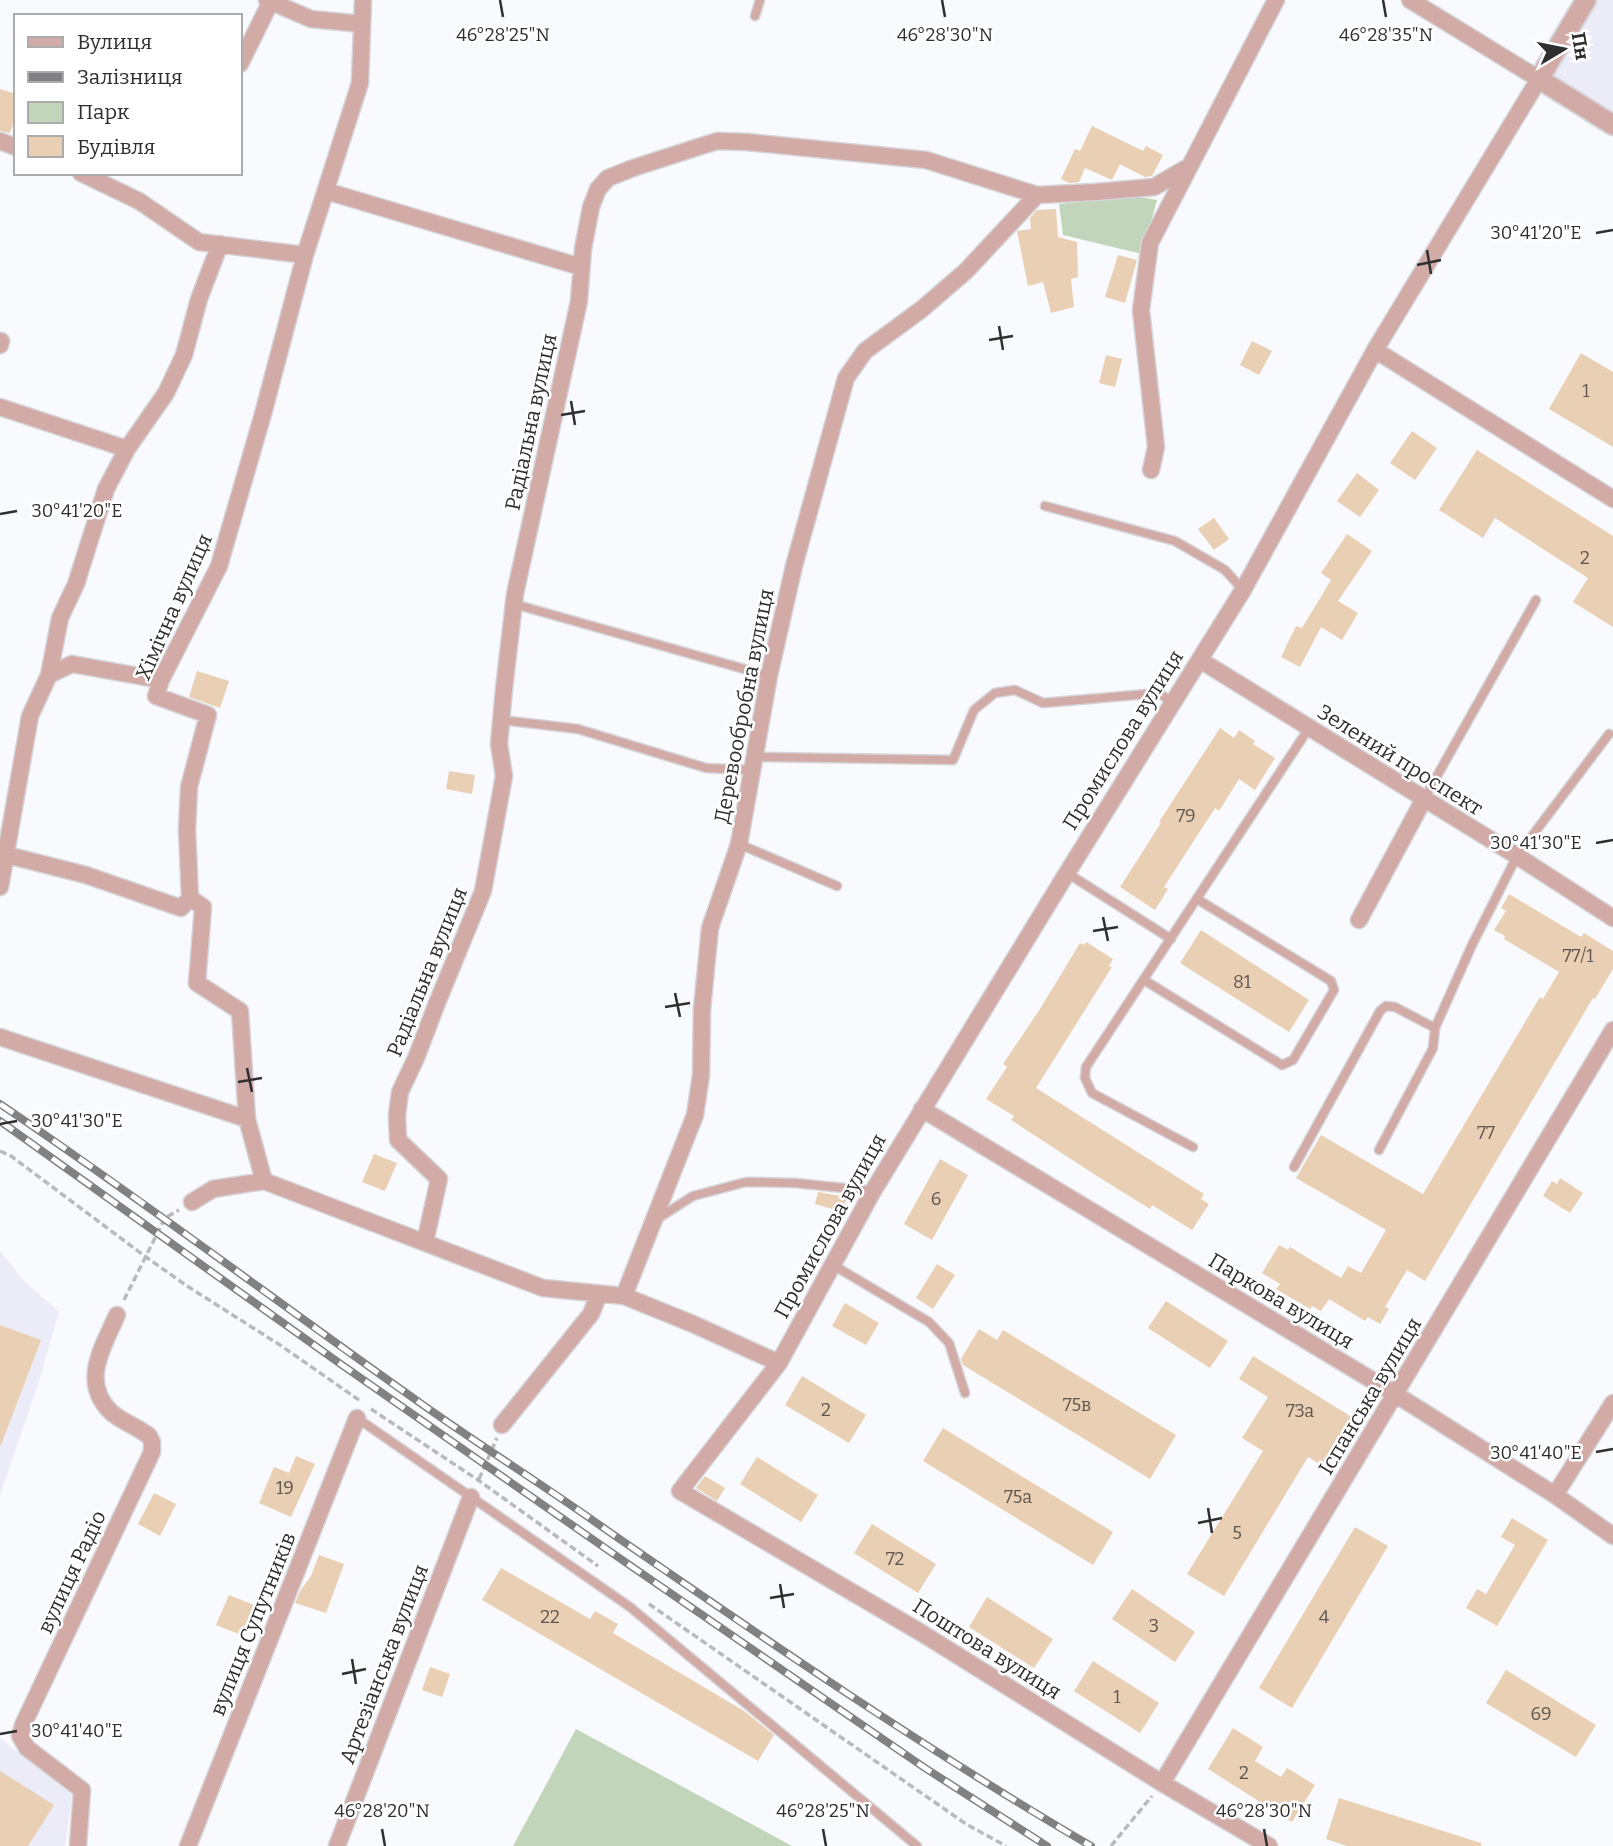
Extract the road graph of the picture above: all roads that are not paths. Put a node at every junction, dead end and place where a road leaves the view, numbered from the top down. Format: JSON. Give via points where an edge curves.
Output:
{"nodes":[{"id":1,"x":363,"y":0,"type":"edge"},
{"id":2,"x":760,"y":0,"type":"edge"},
{"id":3,"x":1276,"y":0,"type":"edge"},
{"id":4,"x":1410,"y":0,"type":"edge"},
{"id":5,"x":1586,"y":0,"type":"edge"},
{"id":6,"x":269,"y":1,"type":"edge"},
{"id":7,"x":755,"y":16,"type":"dead end"},
{"id":8,"x":362,"y":24,"type":"junction"},
{"id":9,"x":242,"y":60,"type":"edge"},
{"id":10,"x":1539,"y":79,"type":"junction"},
{"id":11,"x":1613,"y":125,"type":"edge"},
{"id":12,"x":1190,"y":166,"type":"junction"},
{"id":13,"x":85,"y":175,"type":"edge"},
{"id":14,"x":326,"y":191,"type":"junction"},
{"id":15,"x":1037,"y":195,"type":"junction"},
{"id":16,"x":220,"y":244,"type":"junction"},
{"id":17,"x":305,"y":255,"type":"junction"},
{"id":18,"x":581,"y":267,"type":"junction"},
{"id":19,"x":1375,"y":350,"type":"junction"},
{"id":20,"x":0,"y":407,"type":"edge"},
{"id":21,"x":127,"y":449,"type":"junction"},
{"id":22,"x":1151,"y":470,"type":"dead end"},
{"id":23,"x":1613,"y":499,"type":"edge"},
{"id":24,"x":1045,"y":506,"type":"dead end"},
{"id":25,"x":1243,"y":590,"type":"junction"},
{"id":26,"x":1536,"y":600,"type":"dead end"},
{"id":27,"x":514,"y":604,"type":"junction"},
{"id":28,"x":1200,"y":660,"type":"junction"},
{"id":29,"x":49,"y":675,"type":"junction"},
{"id":30,"x":769,"y":676,"type":"junction"},
{"id":31,"x":161,"y":680,"type":"junction"},
{"id":32,"x":1173,"y":703,"type":"junction"},
{"id":33,"x":501,"y":720,"type":"junction"},
{"id":34,"x":1309,"y":728,"type":"junction"},
{"id":35,"x":1609,"y":734,"type":"dead end"},
{"id":36,"x":752,"y":764,"type":"junction"},
{"id":37,"x":1424,"y":799,"type":"junction"},
{"id":38,"x":739,"y":844,"type":"junction"},
{"id":39,"x":3,"y":855,"type":"edge"},
{"id":40,"x":1517,"y":856,"type":"junction"},
{"id":41,"x":1067,"y":873,"type":"junction"},
{"id":42,"x":837,"y":886,"type":"dead end"},
{"id":43,"x":0,"y":887,"type":"edge"},
{"id":44,"x":190,"y":898,"type":"junction"},
{"id":45,"x":1197,"y":899,"type":"junction"},
{"id":46,"x":1613,"y":919,"type":"edge"},
{"id":47,"x":1359,"y":920,"type":"dead end"},
{"id":48,"x":1171,"y":939,"type":"junction"},
{"id":49,"x":1144,"y":980,"type":"junction"},
{"id":50,"x":1435,"y":1028,"type":"junction"},
{"id":51,"x":1613,"y":1030,"type":"edge"},
{"id":52,"x":0,"y":1037,"type":"edge"},
{"id":53,"x":922,"y":1109,"type":"junction"},
{"id":54,"x":247,"y":1119,"type":"junction"},
{"id":55,"x":1193,"y":1147,"type":"dead end"},
{"id":56,"x":1379,"y":1150,"type":"dead end"},
{"id":57,"x":1294,"y":1167,"type":"dead end"},
{"id":58,"x":264,"y":1181,"type":"junction"},
{"id":59,"x":873,"y":1191,"type":"junction"},
{"id":60,"x":192,"y":1202,"type":"road end"},
{"id":61,"x":655,"y":1220,"type":"junction"},
{"id":62,"x":425,"y":1242,"type":"junction"},
{"id":63,"x":833,"y":1265,"type":"junction"},
{"id":64,"x":600,"y":1294,"type":"junction"},
{"id":65,"x":624,"y":1296,"type":"junction"},
{"id":66,"x":117,"y":1315,"type":"road end"},
{"id":67,"x":779,"y":1363,"type":"junction"},
{"id":68,"x":965,"y":1393,"type":"dead end"},
{"id":69,"x":1395,"y":1394,"type":"junction"},
{"id":70,"x":1613,"y":1403,"type":"edge"},
{"id":71,"x":357,"y":1418,"type":"joint"},
{"id":72,"x":502,"y":1425,"type":"road end"},
{"id":73,"x":680,"y":1491,"type":"joint"},
{"id":74,"x":1555,"y":1495,"type":"junction"},
{"id":75,"x":471,"y":1497,"type":"junction"},
{"id":76,"x":1613,"y":1536,"type":"edge"},
{"id":77,"x":1162,"y":1783,"type":"junction"},
{"id":78,"x":78,"y":1846,"type":"edge"},
{"id":79,"x":188,"y":1846,"type":"edge"},
{"id":80,"x":337,"y":1846,"type":"edge"},
{"id":81,"x":917,"y":1846,"type":"edge"},
{"id":82,"x":1269,"y":1846,"type":"edge"}],
"edges":[{"from":1,"to":8,"type":"street","name":"Хімічна вулиця"},
{"from":2,"to":7,"type":"lane"},
{"from":3,"to":12,"type":"street"},
{"from":4,"to":10,"type":"street"},
{"from":5,"to":10,"type":"street","name":"Промислова вулиця"},
{"from":6,"to":8,"type":"street","via":[[311,19]]},
{"from":6,"to":9,"type":"street"},
{"from":8,"to":14,"type":"street","name":"Хімічна вулиця","via":[[360,83]]},
{"from":10,"to":11,"type":"street"},
{"from":10,"to":19,"type":"street","name":"Промислова вулиця"},
{"from":12,"to":15,"type":"street","name":"Радіальна вулиця","via":[[1154,187]]},
{"from":12,"to":22,"type":"street","via":[[1150,243],[1143,296],[1156,447]]},
{"from":13,"to":16,"type":"street","via":[[139,201],[200,242]]},
{"from":14,"to":17,"type":"street","name":"Хімічна вулиця"},
{"from":14,"to":18,"type":"street"},
{"from":15,"to":18,"type":"street","name":"Радіальна вулиця","via":[[926,160],[717,141],[608,178],[591,207]]},
{"from":15,"to":30,"type":"street","name":"Деревообробна вулиця","via":[[966,271],[865,351],[846,378]]},
{"from":16,"to":17,"type":"street"},
{"from":16,"to":21,"type":"street","via":[[184,355],[166,393]]},
{"from":17,"to":31,"type":"street","name":"Хімічна вулиця","via":[[219,566]]},
{"from":18,"to":27,"type":"street","name":"Радіальна вулиця","via":[[579,301]]},
{"from":19,"to":23,"type":"street"},
{"from":19,"to":25,"type":"street","name":"Промислова вулиця"},
{"from":20,"to":21,"type":"street"},
{"from":21,"to":29,"type":"street","via":[[106,489],[76,584],[60,618]]},
{"from":24,"to":25,"type":"lane","via":[[1175,541],[1225,570]]},
{"from":25,"to":28,"type":"street","name":"Промислова вулиця"},
{"from":26,"to":37,"type":"lane"},
{"from":27,"to":30,"type":"lane"},
{"from":27,"to":33,"type":"street","name":"Радіальна вулиця"},
{"from":28,"to":32,"type":"street","name":"Промислова вулиця"},
{"from":28,"to":34,"type":"street","name":"Зелений проспект"},
{"from":29,"to":31,"type":"street","via":[[72,664]]},
{"from":29,"to":39,"type":"street","via":[[30,716]]},
{"from":30,"to":36,"type":"street","name":"Деревообробна вулиця"},
{"from":31,"to":44,"type":"street","name":"Хімічна вулиця","via":[[156,696],[208,715],[190,787]]},
{"from":32,"to":36,"type":"lane","via":[[1158,693],[1043,703],[1015,690],[995,693],[974,710],[953,760]]},
{"from":32,"to":41,"type":"street","name":"Промислова вулиця"},
{"from":33,"to":36,"type":"lane","via":[[578,729],[706,768]]},
{"from":33,"to":62,"type":"street","name":"Радіальна вулиця","via":[[504,776],[483,891],[400,1092],[398,1140],[439,1179]]},
{"from":34,"to":37,"type":"street","name":"Зелений проспект"},
{"from":34,"to":45,"type":"lane"},
{"from":35,"to":40,"type":"lane"},
{"from":36,"to":38,"type":"street","name":"Деревообробна вулиця"},
{"from":37,"to":40,"type":"street","name":"Зелений проспект"},
{"from":37,"to":47,"type":"street"},
{"from":38,"to":42,"type":"lane"},
{"from":38,"to":61,"type":"street","name":"Деревообробна вулиця","via":[[710,929],[695,1115]]},
{"from":39,"to":43,"type":"street"},
{"from":39,"to":44,"type":"street","via":[[86,875],[181,908]]},
{"from":40,"to":46,"type":"street","name":"Зелений проспект"},
{"from":40,"to":50,"type":"lane"},
{"from":41,"to":48,"type":"lane"},
{"from":41,"to":53,"type":"street","name":"Промислова вулиця"},
{"from":44,"to":54,"type":"street","name":"Хімічна вулиця","via":[[203,907],[197,983],[240,1012]]},
{"from":45,"to":48,"type":"lane"},
{"from":45,"to":49,"type":"lane","via":[[1331,981],[1334,989],[1293,1060],[1282,1065]]},
{"from":48,"to":49,"type":"lane"},
{"from":49,"to":55,"type":"lane","via":[[1086,1067],[1085,1078],[1092,1093]]},
{"from":50,"to":56,"type":"lane","via":[[1433,1048]]},
{"from":50,"to":57,"type":"lane","via":[[1395,1007],[1380,1011]]},
{"from":51,"to":69,"type":"street","name":"Іспанська вулиця"},
{"from":52,"to":54,"type":"street"},
{"from":53,"to":59,"type":"street","name":"Промислова вулиця"},
{"from":53,"to":69,"type":"street","name":"Паркова вулиця"},
{"from":54,"to":58,"type":"street","name":"Хімічна вулиця"},
{"from":58,"to":60,"type":"street","via":[[213,1189]]},
{"from":58,"to":62,"type":"street"},
{"from":59,"to":61,"type":"lane","via":[[746,1182],[693,1196]]},
{"from":59,"to":63,"type":"street","name":"Промислова вулиця"},
{"from":61,"to":65,"type":"street","name":"Деревообробна вулиця"},
{"from":62,"to":64,"type":"street","via":[[543,1288]]},
{"from":63,"to":67,"type":"street","name":"Промислова вулиця"},
{"from":63,"to":68,"type":"lane","via":[[942,1334]]},
{"from":64,"to":65,"type":"street"},
{"from":64,"to":72,"type":"street","via":[[591,1314]]},
{"from":65,"to":67,"type":"street"},
{"from":66,"to":78,"type":"street","name":"вулиця Радіо","via":[[96,1365],[97,1390],[113,1414],[149,1436],[152,1452],[20,1730],[27,1748],[82,1790]]},
{"from":67,"to":73,"type":"street","name":"Промислова вулиця"},
{"from":69,"to":74,"type":"street","name":"Паркова вулиця"},
{"from":69,"to":77,"type":"street","name":"Іспанська вулиця"},
{"from":70,"to":74,"type":"street"},
{"from":71,"to":75,"type":"lane"},
{"from":71,"to":79,"type":"street","name":"вулиця Супутників"},
{"from":73,"to":77,"type":"street","name":"Поштова вулиця","via":[[920,1632]]},
{"from":74,"to":76,"type":"street","name":"Паркова вулиця"},
{"from":75,"to":80,"type":"street","name":"Артезіанська вулиця"},
{"from":75,"to":81,"type":"lane","via":[[630,1607]]},
{"from":77,"to":82,"type":"street","name":"Поштова вулиця"}]}
